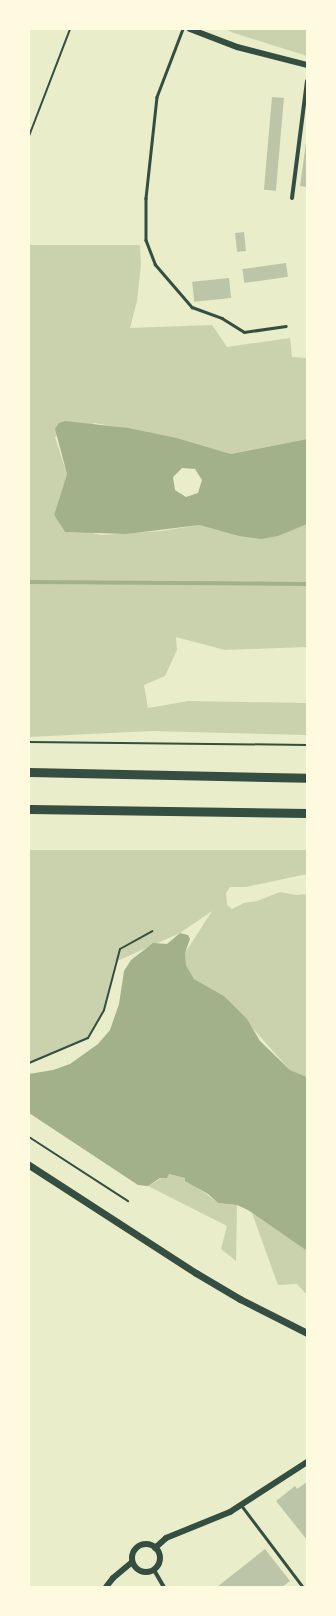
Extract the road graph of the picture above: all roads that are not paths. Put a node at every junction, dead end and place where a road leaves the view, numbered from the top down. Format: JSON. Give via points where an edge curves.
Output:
{"nodes":[{"id":1,"x":183,"y":29,"type":"edge"},
{"id":2,"x":190,"y":29,"type":"edge"},
{"id":3,"x":307,"y":65,"type":"edge"},
{"id":4,"x":307,"y":81,"type":"edge"},
{"id":5,"x":292,"y":198,"type":"dead end"},
{"id":6,"x":286,"y":326,"type":"dead end"},
{"id":7,"x":29,"y":772,"type":"edge"},
{"id":8,"x":307,"y":778,"type":"edge"},
{"id":9,"x":29,"y":809,"type":"edge"},
{"id":10,"x":307,"y":813,"type":"edge"},
{"id":11,"x":29,"y":1165,"type":"edge"},
{"id":12,"x":307,"y":1333,"type":"edge"},
{"id":13,"x":307,"y":1462,"type":"edge"},
{"id":14,"x":242,"y":1505,"type":"junction"},
{"id":15,"x":155,"y":1548,"type":"junction"},
{"id":16,"x":132,"y":1562,"type":"junction"},
{"id":17,"x":154,"y":1570,"type":"junction"},
{"id":18,"x":106,"y":1587,"type":"edge"},
{"id":19,"x":164,"y":1587,"type":"edge"},
{"id":20,"x":303,"y":1587,"type":"edge"}],
"edges":[{"from":1,"to":6,"type":"lane","via":[[157,97],[146,198],[146,240],[155,264],[192,307],[222,318],[244,332]]},
{"from":2,"to":3,"type":"street","via":[[248,51]]},
{"from":4,"to":5,"type":"street"},
{"from":7,"to":8,"type":"highway"},
{"from":9,"to":10,"type":"highway"},
{"from":11,"to":12,"type":"main road","via":[[240,1299]]},
{"from":13,"to":14,"type":"street"},
{"from":14,"to":15,"type":"street","via":[[166,1538]]},
{"from":14,"to":20,"type":"lane"},
{"from":15,"to":16,"type":"street","via":[[144,1544],[138,1546],[132,1556]]},
{"from":15,"to":17,"type":"street","via":[[160,1562]]},
{"from":16,"to":17,"type":"street","via":[[144,1572]]},
{"from":16,"to":18,"type":"street","via":[[112,1578]]},
{"from":17,"to":19,"type":"street"}]}
